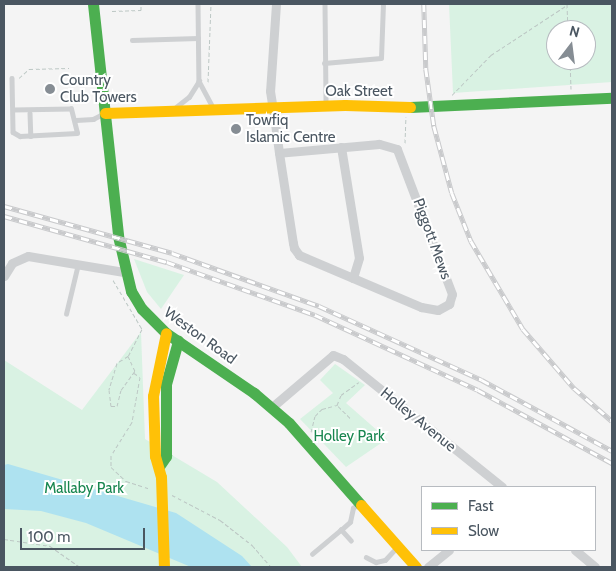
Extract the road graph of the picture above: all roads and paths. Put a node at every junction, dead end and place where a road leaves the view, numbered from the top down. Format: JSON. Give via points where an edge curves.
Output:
{"nodes":[{"id":1,"x":93,"y":4,"type":"edge"},
{"id":2,"x":141,"y":4,"type":"edge"},
{"id":3,"x":198,"y":4,"type":"edge"},
{"id":4,"x":211,"y":4,"type":"edge"},
{"id":5,"x":276,"y":4,"type":"edge"},
{"id":6,"x":325,"y":4,"type":"edge"},
{"id":7,"x":383,"y":4,"type":"edge"},
{"id":8,"x":567,"y":5,"type":"edge"},
{"id":9,"x":112,"y":10,"type":"dead end"},
{"id":10,"x":568,"y":20,"type":"edge"},
{"id":11,"x":198,"y":38,"type":"junction"},
{"id":12,"x":132,"y":40,"type":"dead end"},
{"id":13,"x":324,"y":63,"type":"junction"},
{"id":14,"x":69,"y":68,"type":"dead end"},
{"id":15,"x":570,"y":70,"type":"edge"},
{"id":16,"x":12,"y":78,"type":"joint"},
{"id":17,"x":102,"y":81,"type":"junction"},
{"id":18,"x":199,"y":81,"type":"junction"},
{"id":19,"x":70,"y":83,"type":"dead end"},
{"id":20,"x":208,"y":84,"type":"dead end"},
{"id":21,"x":450,"y":98,"type":"dead end"},
{"id":22,"x":612,"y":98,"type":"edge"},
{"id":23,"x":572,"y":100,"type":"junction"},
{"id":24,"x":326,"y":106,"type":"junction"},
{"id":25,"x":273,"y":109,"type":"junction"},
{"id":26,"x":14,"y":110,"type":"junction"},
{"id":27,"x":215,"y":110,"type":"junction"},
{"id":28,"x":170,"y":112,"type":"junction"},
{"id":29,"x":30,"y":113,"type":"dead end"},
{"id":30,"x":105,"y":113,"type":"junction"},
{"id":31,"x":406,"y":114,"type":"dead end"},
{"id":32,"x":76,"y":120,"type":"junction"},
{"id":33,"x":31,"y":136,"type":"junction"},
{"id":34,"x":341,"y":147,"type":"junction"},
{"id":35,"x":279,"y":153,"type":"junction"},
{"id":36,"x":401,"y":153,"type":"junction"},
{"id":37,"x":78,"y":264,"type":"junction"},
{"id":38,"x":124,"y":272,"type":"junction"},
{"id":39,"x":4,"y":276,"type":"edge"},
{"id":40,"x":112,"y":278,"type":"dead end"},
{"id":41,"x":353,"y":278,"type":"junction"},
{"id":42,"x":66,"y":314,"type":"dead end"},
{"id":43,"x":166,"y":333,"type":"junction"},
{"id":44,"x":178,"y":341,"type":"junction"},
{"id":45,"x":128,"y":356,"type":"junction"},
{"id":46,"x":134,"y":373,"type":"junction"},
{"id":47,"x":360,"y":381,"type":"dead end"},
{"id":48,"x":337,"y":405,"type":"junction"},
{"id":49,"x":272,"y":407,"type":"junction"},
{"id":50,"x":351,"y":419,"type":"dead end"},
{"id":51,"x":302,"y":438,"type":"junction"},
{"id":52,"x":160,"y":465,"type":"junction"},
{"id":53,"x":501,"y":486,"type":"edge"},
{"id":54,"x":155,"y":490,"type":"dead end"},
{"id":55,"x":164,"y":493,"type":"dead end"},
{"id":56,"x":361,"y":502,"type":"junction"},
{"id":57,"x":341,"y":530,"type":"junction"},
{"id":58,"x":4,"y":538,"type":"edge"},
{"id":59,"x":350,"y":541,"type":"dead end"},
{"id":60,"x":399,"y":545,"type":"junction"},
{"id":61,"x":448,"y":551,"type":"edge"},
{"id":62,"x":577,"y":551,"type":"edge"},
{"id":63,"x":312,"y":554,"type":"dead end"},
{"id":64,"x":366,"y":557,"type":"dead end"},
{"id":65,"x":410,"y":565,"type":"edge"},
{"id":66,"x":80,"y":567,"type":"edge"},
{"id":67,"x":164,"y":567,"type":"edge"},
{"id":68,"x":271,"y":567,"type":"edge"},
{"id":69,"x":428,"y":567,"type":"edge"},
{"id":70,"x":595,"y":567,"type":"edge"}],
"edges":[{"from":1,"to":17,"type":"main road","name":"Weston Road"},
{"from":2,"to":9,"type":"path","via":[[141,10]]},
{"from":3,"to":11,"type":"lane"},
{"from":4,"to":20,"type":"path"},
{"from":5,"to":25,"type":"street","name":"Piggott Mews","via":[[270,91]]},
{"from":6,"to":13,"type":"lane"},
{"from":7,"to":13,"type":"lane","via":[[381,58]]},
{"from":8,"to":10,"type":"path"},
{"from":8,"to":21,"type":"path","via":[[491,55]]},
{"from":11,"to":12,"type":"lane"},
{"from":11,"to":18,"type":"lane"},
{"from":13,"to":24,"type":"lane"},
{"from":14,"to":16,"type":"path","via":[[29,69],[22,77]]},
{"from":15,"to":23,"type":"path"},
{"from":16,"to":26,"type":"lane"},
{"from":17,"to":19,"type":"path"},
{"from":17,"to":30,"type":"main road","name":"Weston Road"},
{"from":18,"to":27,"type":"lane"},
{"from":18,"to":28,"type":"lane","via":[[189,97]]},
{"from":22,"to":23,"type":"main road","name":"Oak Street"},
{"from":23,"to":24,"type":"main road","name":"Oak Street","via":[[431,107]]},
{"from":24,"to":25,"type":"main road","name":"Oak Street"},
{"from":25,"to":27,"type":"main road","name":"Oak Street"},
{"from":25,"to":35,"type":"street","name":"Piggott Mews"},
{"from":26,"to":32,"type":"lane","via":[[71,109]]},
{"from":26,"to":33,"type":"lane","via":[[13,132]]},
{"from":27,"to":28,"type":"main road","name":"Oak Street"},
{"from":28,"to":30,"type":"main road","name":"Oak Street"},
{"from":29,"to":33,"type":"lane"},
{"from":30,"to":32,"type":"lane","via":[[93,119]]},
{"from":30,"to":38,"type":"main road","name":"Weston Road"},
{"from":31,"to":36,"type":"path","via":[[405,142]]},
{"from":32,"to":33,"type":"lane","via":[[77,133]]},
{"from":34,"to":35,"type":"street"},
{"from":34,"to":36,"type":"street","via":[[384,144]]},
{"from":34,"to":41,"type":"street","via":[[359,258]]},
{"from":35,"to":41,"type":"street","name":"Piggott Mews","via":[[294,248],[299,254]]},
{"from":36,"to":41,"type":"street","name":"Piggott Mews","via":[[452,294],[449,304],[438,310],[429,310]]},
{"from":37,"to":38,"type":"street"},
{"from":37,"to":39,"type":"street","via":[[21,256]]},
{"from":37,"to":42,"type":"lane"},
{"from":38,"to":43,"type":"main road","name":"Weston Road","via":[[142,308]]},
{"from":40,"to":45,"type":"path","via":[[122,301],[142,329]]},
{"from":43,"to":44,"type":"main road","name":"Weston Road"},
{"from":43,"to":52,"type":"main road","via":[[153,396],[154,456]]},
{"from":44,"to":49,"type":"main road","name":"Weston Road"},
{"from":44,"to":52,"type":"main road","via":[[166,384],[166,456]]},
{"from":45,"to":46,"type":"path"},
{"from":45,"to":46,"type":"path","via":[[116,367],[109,390],[112,406],[118,406],[121,390]]},
{"from":46,"to":54,"type":"path","via":[[140,377],[132,422],[111,455],[111,467],[126,481]]},
{"from":47,"to":48,"type":"path","via":[[341,395]]},
{"from":48,"to":50,"type":"path"},
{"from":48,"to":51,"type":"path","via":[[322,408],[315,416],[314,430]]},
{"from":49,"to":51,"type":"main road","name":"Weston Road"},
{"from":49,"to":53,"type":"street","name":"Holley Avenue","via":[[333,355],[343,359]]},
{"from":51,"to":56,"type":"main road","name":"Weston Road"},
{"from":52,"to":67,"type":"main road","bridge":true},
{"from":55,"to":68,"type":"path","via":[[186,500],[220,520],[252,545]]},
{"from":56,"to":57,"type":"lane","via":[[353,508],[350,522]]},
{"from":56,"to":60,"type":"main road","name":"Weston Road"},
{"from":57,"to":59,"type":"lane"},
{"from":57,"to":63,"type":"lane"},
{"from":58,"to":66,"type":"path","via":[[50,546]]},
{"from":60,"to":64,"type":"lane","via":[[384,560],[376,562]]},
{"from":60,"to":65,"type":"main road","name":"Weston Road"},
{"from":61,"to":69,"type":"street"},
{"from":62,"to":70,"type":"street"}]}
